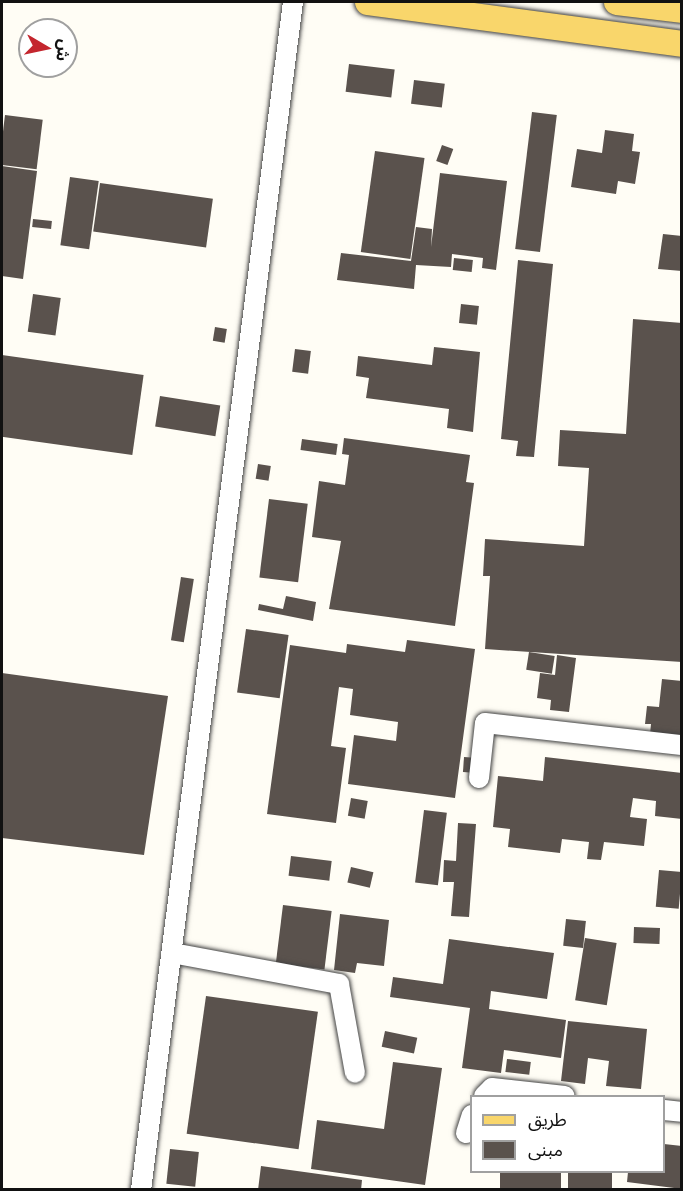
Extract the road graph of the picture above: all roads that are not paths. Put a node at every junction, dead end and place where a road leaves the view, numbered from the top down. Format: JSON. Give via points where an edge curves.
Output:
{"nodes":[{"id":1,"x":293,"y":2,"type":"edge"},
{"id":2,"x":368,"y":2,"type":"edge"},
{"id":3,"x":617,"y":2,"type":"edge"},
{"id":4,"x":681,"y":10,"type":"edge"},
{"id":5,"x":681,"y":44,"type":"edge"},
{"id":6,"x":681,"y":745,"type":"edge"},
{"id":7,"x":479,"y":778,"type":"dead end"},
{"id":8,"x":172,"y":953,"type":"junction"},
{"id":9,"x":355,"y":1073,"type":"dead end"},
{"id":10,"x":485,"y":1095,"type":"edge"},
{"id":11,"x":556,"y":1095,"type":"edge"},
{"id":12,"x":665,"y":1110,"type":"edge"},
{"id":13,"x":681,"y":1112,"type":"edge"},
{"id":14,"x":141,"y":1190,"type":"edge"}],
"edges":[{"from":1,"to":8,"type":"lane"},
{"from":2,"to":5,"type":"main road"},
{"from":3,"to":4,"type":"main road"},
{"from":6,"to":7,"type":"lane","via":[[485,723]]},
{"from":8,"to":9,"type":"lane","via":[[339,984]]},
{"from":8,"to":14,"type":"lane"},
{"from":10,"to":11,"type":"lane","via":[[492,1088]]},
{"from":12,"to":13,"type":"lane"}]}
